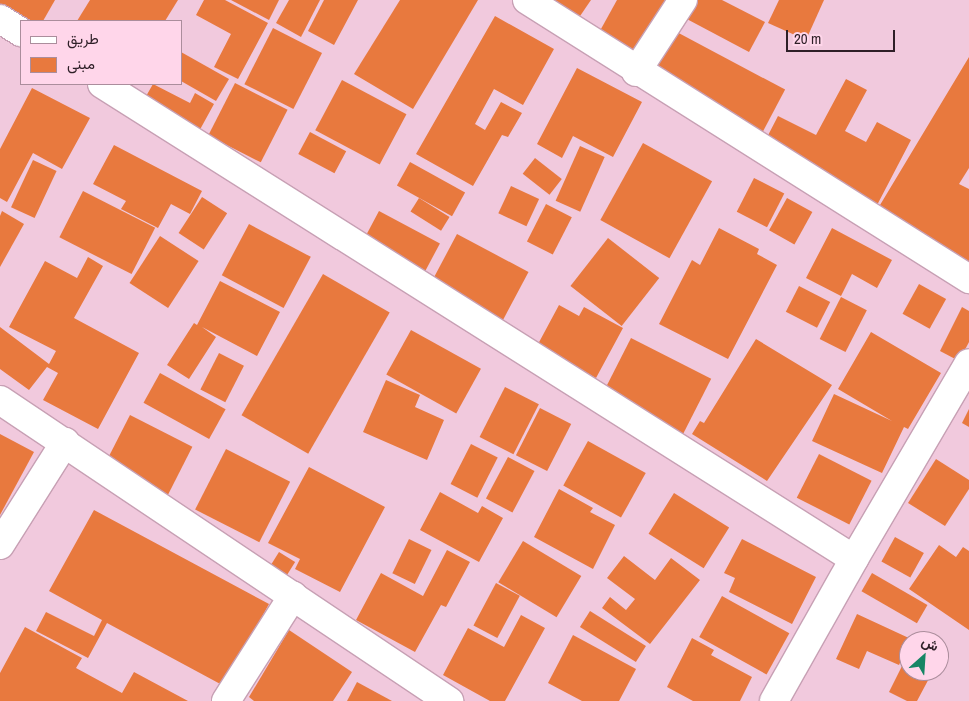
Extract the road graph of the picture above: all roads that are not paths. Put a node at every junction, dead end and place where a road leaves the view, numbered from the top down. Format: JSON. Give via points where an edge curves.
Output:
{"nodes":[{"id":1,"x":527,"y":0,"type":"edge"},
{"id":2,"x":683,"y":0,"type":"edge"},
{"id":3,"x":0,"y":19,"type":"edge"},
{"id":4,"x":20,"y":31,"type":"edge"},
{"id":5,"x":636,"y":72,"type":"junction"},
{"id":6,"x":104,"y":85,"type":"edge"},
{"id":7,"x":969,"y":279,"type":"edge"},
{"id":8,"x":969,"y":363,"type":"edge"},
{"id":9,"x":0,"y":400,"type":"edge"},
{"id":10,"x":65,"y":442,"type":"junction"},
{"id":11,"x":0,"y":545,"type":"edge"},
{"id":12,"x":854,"y":559,"type":"junction"},
{"id":13,"x":293,"y":596,"type":"junction"},
{"id":14,"x":226,"y":701,"type":"edge"},
{"id":15,"x":449,"y":701,"type":"edge"},
{"id":16,"x":774,"y":701,"type":"edge"}],
"edges":[{"from":1,"to":5,"type":"street"},
{"from":2,"to":5,"type":"street"},
{"from":3,"to":4,"type":"street"},
{"from":5,"to":7,"type":"street"},
{"from":6,"to":12,"type":"street"},
{"from":8,"to":12,"type":"street"},
{"from":9,"to":10,"type":"street"},
{"from":10,"to":11,"type":"street"},
{"from":10,"to":13,"type":"street"},
{"from":12,"to":16,"type":"street"},
{"from":13,"to":14,"type":"street"},
{"from":13,"to":15,"type":"street"}]}
